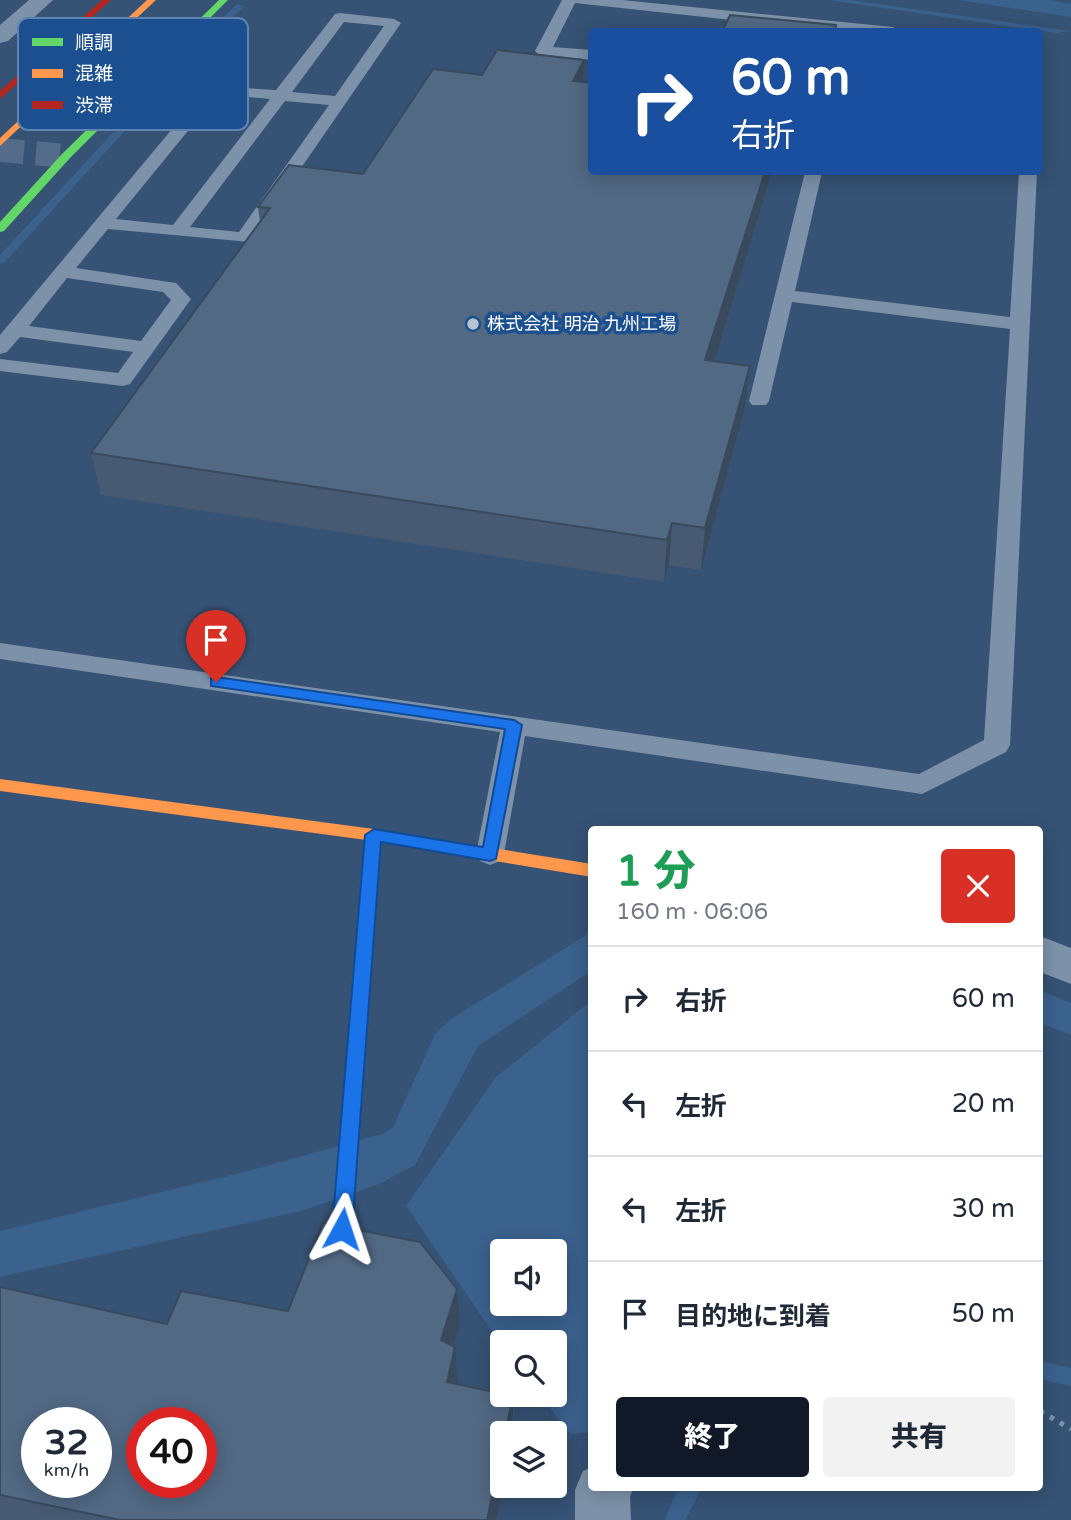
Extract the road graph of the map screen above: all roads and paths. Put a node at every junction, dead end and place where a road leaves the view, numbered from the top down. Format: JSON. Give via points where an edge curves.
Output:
{"nodes":[{"id":1,"x":42,"y":0,"type":"edge"},
{"id":2,"x":107,"y":0,"type":"edge"},
{"id":3,"x":152,"y":0,"type":"edge"},
{"id":4,"x":224,"y":0,"type":"edge"},
{"id":5,"x":353,"y":0,"type":"edge"},
{"id":6,"x":569,"y":0,"type":"edge"},
{"id":7,"x":579,"y":0,"type":"edge"},
{"id":8,"x":340,"y":17,"type":"junction"},
{"id":9,"x":21,"y":18,"type":"edge"},
{"id":10,"x":87,"y":18,"type":"edge"},
{"id":11,"x":133,"y":18,"type":"edge"},
{"id":12,"x":206,"y":18,"type":"edge"},
{"id":13,"x":18,"y":21,"type":"edge"},
{"id":14,"x":854,"y":28,"type":"edge"},
{"id":15,"x":0,"y":36,"type":"edge"},
{"id":16,"x":588,"y":55,"type":"edge"},
{"id":17,"x":18,"y":80,"type":"edge"},
{"id":18,"x":248,"y":92,"type":"edge"},
{"id":19,"x":281,"y":95,"type":"junction"},
{"id":20,"x":0,"y":96,"type":"edge"},
{"id":21,"x":339,"y":101,"type":"junction"},
{"id":22,"x":18,"y":126,"type":"edge"},
{"id":23,"x":92,"y":130,"type":"edge"},
{"id":24,"x":180,"y":130,"type":"edge"},
{"id":25,"x":0,"y":143,"type":"edge"},
{"id":26,"x":812,"y":175,"type":"edge"},
{"id":27,"x":1028,"y":175,"type":"edge"},
{"id":28,"x":103,"y":223,"type":"junction"},
{"id":29,"x":0,"y":229,"type":"edge"},
{"id":30,"x":178,"y":231,"type":"junction"},
{"id":31,"x":62,"y":272,"type":"junction"},
{"id":32,"x":784,"y":295,"type":"junction"},
{"id":33,"x":1020,"y":324,"type":"junction"},
{"id":34,"x":15,"y":330,"type":"junction"},
{"id":35,"x":0,"y":348,"type":"edge"},
{"id":36,"x":146,"y":348,"type":"junction"},
{"id":37,"x":0,"y":365,"type":"edge"},
{"id":38,"x":759,"y":401,"type":"dead end"},
{"id":39,"x":0,"y":651,"type":"edge"},
{"id":40,"x":514,"y":725,"type":"junction"},
{"id":41,"x":0,"y":785,"type":"edge"},
{"id":42,"x":374,"y":835,"type":"junction"},
{"id":43,"x":490,"y":854,"type":"junction"},
{"id":44,"x":588,"y":870,"type":"edge"},
{"id":45,"x":1043,"y":951,"type":"edge"},
{"id":46,"x":1043,"y":953,"type":"edge"},
{"id":47,"x":1071,"y":956,"type":"edge"},
{"id":48,"x":1071,"y":967,"type":"edge"},
{"id":49,"x":342,"y":1229,"type":"edge"},
{"id":50,"x":1043,"y":1413,"type":"edge"},
{"id":51,"x":1071,"y":1429,"type":"edge"},
{"id":52,"x":602,"y":1491,"type":"edge"},
{"id":53,"x":603,"y":1520,"type":"edge"}],
"edges":[{"from":1,"to":9,"type":"street"},
{"from":2,"to":10,"type":"main road"},
{"from":3,"to":11,"type":"main road"},
{"from":4,"to":12,"type":"main road"},
{"from":5,"to":8,"type":"lane"},
{"from":6,"to":16,"type":"lane","via":[[543,51]]},
{"from":7,"to":14,"type":"lane"},
{"from":8,"to":19,"type":"lane"},
{"from":8,"to":21,"type":"lane","via":[[394,23]]},
{"from":13,"to":15,"type":"street"},
{"from":17,"to":20,"type":"main road"},
{"from":18,"to":19,"type":"lane"},
{"from":19,"to":21,"type":"lane"},
{"from":19,"to":30,"type":"lane"},
{"from":21,"to":30,"type":"lane","via":[[244,238]]},
{"from":22,"to":25,"type":"main road"},
{"from":23,"to":29,"type":"main road"},
{"from":24,"to":28,"type":"lane"},
{"from":26,"to":32,"type":"lane"},
{"from":27,"to":33,"type":"lane"},
{"from":28,"to":30,"type":"lane"},
{"from":28,"to":31,"type":"lane"},
{"from":31,"to":34,"type":"lane"},
{"from":31,"to":36,"type":"lane","via":[[169,287],[181,299]]},
{"from":32,"to":33,"type":"lane"},
{"from":32,"to":38,"type":"lane"},
{"from":33,"to":40,"type":"lane","via":[[997,745],[922,784]]},
{"from":34,"to":35,"type":"lane"},
{"from":34,"to":36,"type":"lane"},
{"from":36,"to":37,"type":"lane","via":[[123,380]]},
{"from":39,"to":40,"type":"lane"},
{"from":40,"to":43,"type":"lane"},
{"from":41,"to":42,"type":"main road"},
{"from":42,"to":43,"type":"main road"},
{"from":42,"to":49,"type":"main road"},
{"from":43,"to":44,"type":"main road"},
{"from":45,"to":47,"type":"street"},
{"from":46,"to":48,"type":"street"},
{"from":50,"to":51,"type":"path"},
{"from":52,"to":53,"type":"street"}]}
